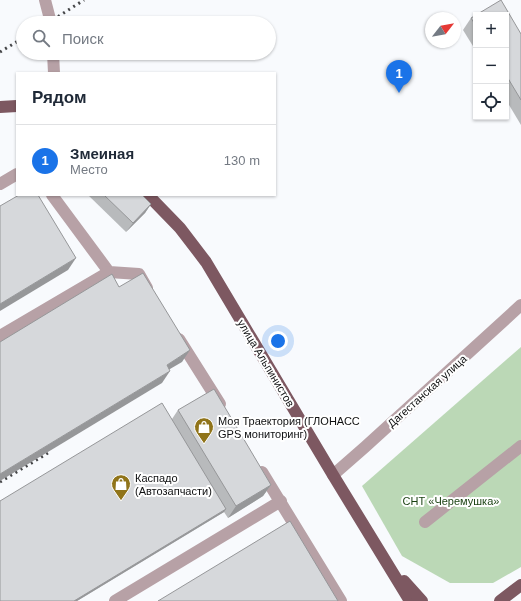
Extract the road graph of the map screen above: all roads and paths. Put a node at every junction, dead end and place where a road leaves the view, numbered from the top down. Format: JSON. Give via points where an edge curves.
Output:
{"nodes":[{"id":1,"x":46,"y":0,"type":"edge"},
{"id":2,"x":49,"y":16,"type":"edge"},
{"id":3,"x":53,"y":60,"type":"edge"},
{"id":4,"x":54,"y":72,"type":"edge"},
{"id":5,"x":16,"y":106,"type":"edge"},
{"id":6,"x":0,"y":107,"type":"edge"},
{"id":7,"x":16,"y":175,"type":"edge"},
{"id":8,"x":0,"y":184,"type":"edge"},
{"id":9,"x":53,"y":196,"type":"edge"},
{"id":10,"x":149,"y":196,"type":"edge"},
{"id":11,"x":108,"y":272,"type":"junction"},
{"id":12,"x":155,"y":301,"type":"edge"},
{"id":13,"x":521,"y":305,"type":"edge"},
{"id":14,"x":172,"y":328,"type":"edge"},
{"id":15,"x":0,"y":336,"type":"edge"},
{"id":16,"x":226,"y":414,"type":"edge"},
{"id":17,"x":521,"y":446,"type":"edge"},
{"id":18,"x":256,"y":461,"type":"edge"},
{"id":19,"x":333,"y":475,"type":"junction"},
{"id":20,"x":281,"y":501,"type":"junction"},
{"id":21,"x":425,"y":522,"type":"dead end"},
{"id":22,"x":372,"y":541,"type":"junction"},
{"id":23,"x":518,"y":595,"type":"edge"},
{"id":24,"x":115,"y":601,"type":"edge"},
{"id":25,"x":341,"y":601,"type":"edge"},
{"id":26,"x":410,"y":601,"type":"edge"},
{"id":27,"x":422,"y":601,"type":"edge"},
{"id":28,"x":500,"y":601,"type":"edge"}],
"edges":[{"from":1,"to":2,"type":"street"},
{"from":3,"to":4,"type":"street"},
{"from":5,"to":6,"type":"main road"},
{"from":7,"to":8,"type":"street"},
{"from":9,"to":11,"type":"street"},
{"from":10,"to":19,"type":"main road","name":"улица Альпинистов","via":[[180,228],[206,262]]},
{"from":11,"to":12,"type":"street","via":[[139,274]]},
{"from":11,"to":15,"type":"street"},
{"from":13,"to":19,"type":"street","name":"Дагестанская улица"},
{"from":14,"to":16,"type":"street"},
{"from":17,"to":21,"type":"street"},
{"from":18,"to":20,"type":"street"},
{"from":19,"to":22,"type":"main road","name":"улица Альпинистов"},
{"from":20,"to":24,"type":"street"},
{"from":20,"to":25,"type":"street"},
{"from":22,"to":26,"type":"main road","name":"улица Альпинистов"},
{"from":22,"to":27,"type":"main road"},
{"from":23,"to":28,"type":"main road"}]}
